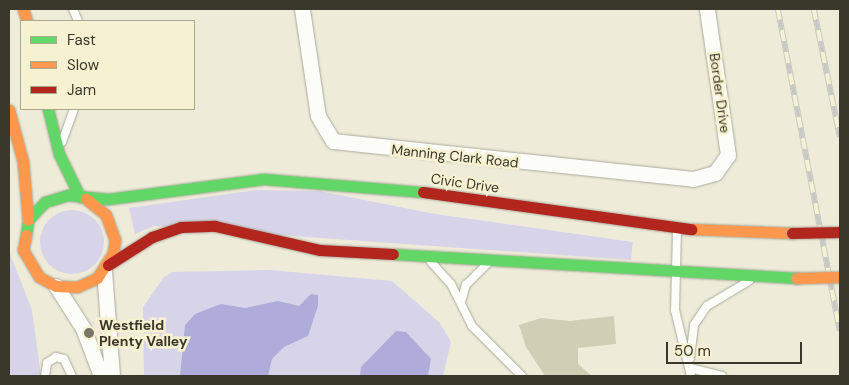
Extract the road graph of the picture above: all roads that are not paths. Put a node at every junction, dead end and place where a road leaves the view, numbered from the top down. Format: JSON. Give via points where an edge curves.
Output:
{"nodes":[{"id":1,"x":302,"y":9,"type":"edge"},
{"id":2,"x":707,"y":9,"type":"edge"},
{"id":3,"x":9,"y":110,"type":"edge"},
{"id":4,"x":48,"y":110,"type":"edge"},
{"id":5,"x":74,"y":110,"type":"edge"},
{"id":6,"x":59,"y":154,"type":"junction"},
{"id":7,"x":716,"y":173,"type":"joint"},
{"id":8,"x":83,"y":198,"type":"junction"},
{"id":9,"x":28,"y":220,"type":"junction"},
{"id":10,"x":678,"y":228,"type":"junction"},
{"id":11,"x":840,"y":232,"type":"edge"},
{"id":12,"x":425,"y":257,"type":"junction"},
{"id":13,"x":491,"y":261,"type":"junction"},
{"id":14,"x":106,"y":268,"type":"junction"},
{"id":15,"x":674,"y":273,"type":"junction"},
{"id":16,"x":840,"y":277,"type":"edge"},
{"id":17,"x":754,"y":278,"type":"junction"},
{"id":18,"x":56,"y":286,"type":"junction"},
{"id":19,"x":460,"y":302,"type":"junction"},
{"id":20,"x":690,"y":368,"type":"junction"},
{"id":21,"x":45,"y":376,"type":"edge"},
{"id":22,"x":72,"y":376,"type":"edge"},
{"id":23,"x":101,"y":376,"type":"edge"},
{"id":24,"x":112,"y":376,"type":"edge"},
{"id":25,"x":522,"y":376,"type":"edge"},
{"id":26,"x":691,"y":376,"type":"edge"},
{"id":27,"x":722,"y":376,"type":"edge"}],
"edges":[{"from":1,"to":7,"type":"street","name":"Manning Clark Road","via":[[320,126],[338,144],[693,179]]},
{"from":2,"to":7,"type":"street","name":"Border Drive","via":[[727,146],[726,161]]},
{"from":3,"to":9,"type":"main road","via":[[23,162]]},
{"from":4,"to":6,"type":"main road"},
{"from":5,"to":6,"type":"lane"},
{"from":6,"to":8,"type":"main road"},
{"from":8,"to":9,"type":"main road","via":[[45,202]]},
{"from":8,"to":10,"type":"main road","name":"Civic Drive","via":[[273,180],[399,189]]},
{"from":8,"to":14,"type":"main road","via":[[106,215],[112,227],[114,246]]},
{"from":9,"to":18,"type":"main road","via":[[23,240],[26,260],[39,276]]},
{"from":10,"to":11,"type":"main road","name":"Civic Drive","bridge":true},
{"from":10,"to":15,"type":"lane"},
{"from":12,"to":13,"type":"main road"},
{"from":12,"to":14,"type":"main road","via":[[320,250],[230,227],[198,226],[152,236]]},
{"from":12,"to":19,"type":"lane","via":[[445,275]]},
{"from":13,"to":15,"type":"main road"},
{"from":13,"to":19,"type":"lane","via":[[473,275]]},
{"from":14,"to":18,"type":"main road","via":[[77,287]]},
{"from":14,"to":24,"type":"street"},
{"from":15,"to":17,"type":"main road"},
{"from":15,"to":20,"type":"lane","via":[[675,310]]},
{"from":16,"to":17,"type":"main road","bridge":true},
{"from":17,"to":20,"type":"lane","via":[[707,306],[694,325]]},
{"from":18,"to":23,"type":"street","via":[[83,328]]},
{"from":19,"to":25,"type":"lane","via":[[472,326]]},
{"from":20,"to":26,"type":"lane"},
{"from":20,"to":27,"type":"lane"},
{"from":21,"to":22,"type":"lane","via":[[47,363],[56,357],[64,359]]}]}
